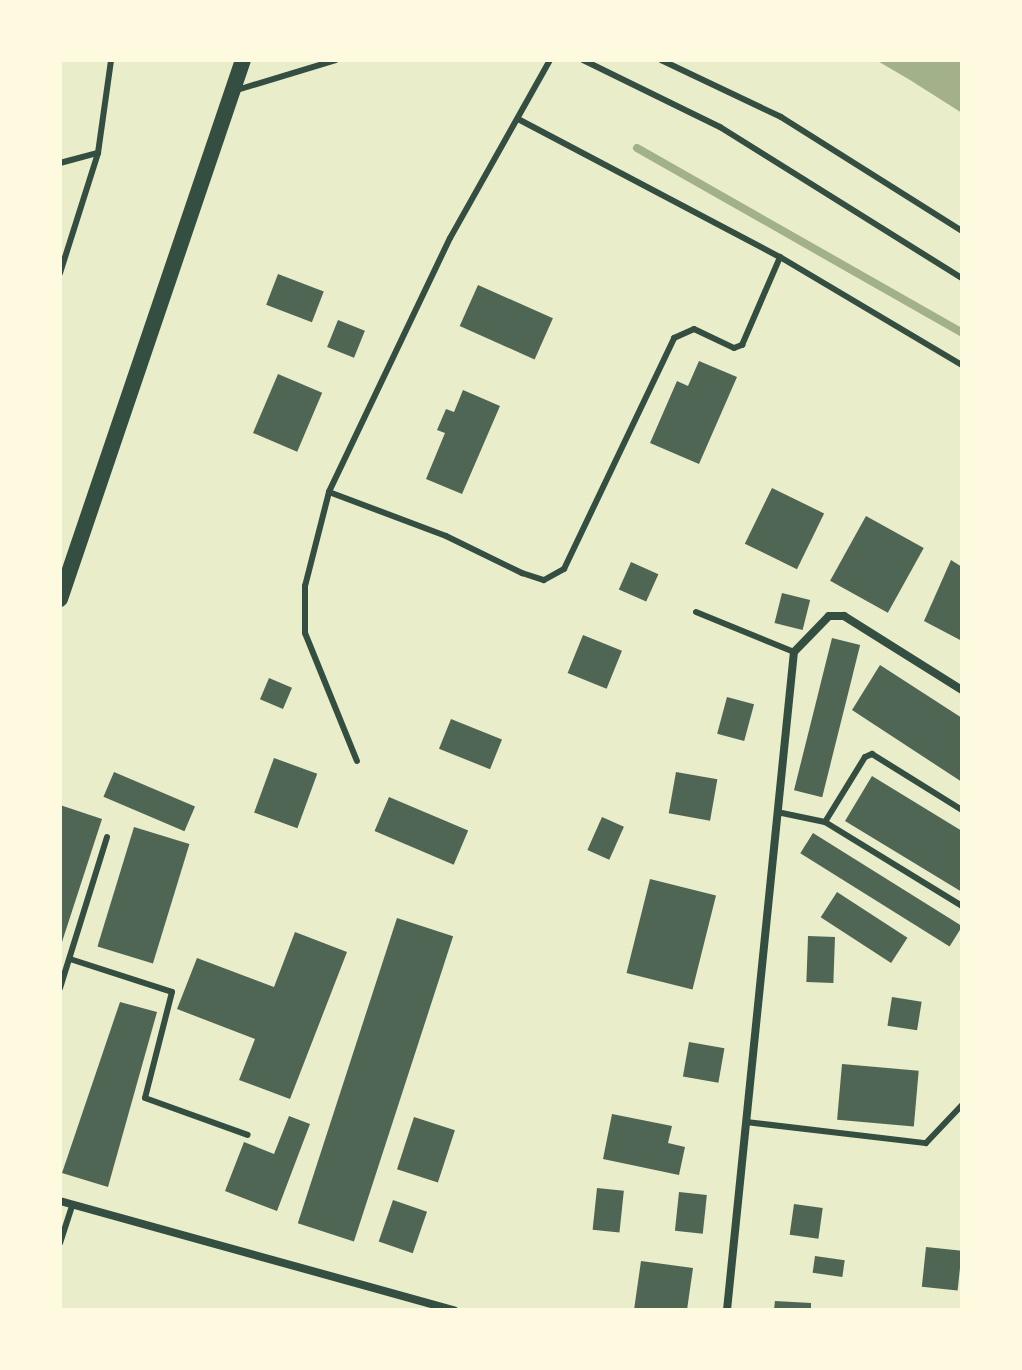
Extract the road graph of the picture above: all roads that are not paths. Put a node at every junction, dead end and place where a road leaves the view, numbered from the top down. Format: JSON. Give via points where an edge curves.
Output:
{"nodes":[{"id":1,"x":111,"y":60,"type":"edge"},
{"id":2,"x":243,"y":60,"type":"edge"},
{"id":3,"x":336,"y":60,"type":"edge"},
{"id":4,"x":550,"y":60,"type":"edge"},
{"id":5,"x":583,"y":60,"type":"edge"},
{"id":6,"x":661,"y":60,"type":"edge"},
{"id":7,"x":233,"y":91,"type":"junction"},
{"id":8,"x":518,"y":119,"type":"junction"},
{"id":9,"x":98,"y":153,"type":"junction"},
{"id":10,"x":60,"y":163,"type":"edge"},
{"id":11,"x":962,"y":231,"type":"edge"},
{"id":12,"x":780,"y":257,"type":"junction"},
{"id":13,"x":60,"y":273,"type":"edge"},
{"id":14,"x":962,"y":278,"type":"edge"},
{"id":15,"x":962,"y":365,"type":"edge"},
{"id":16,"x":329,"y":492,"type":"junction"},
{"id":17,"x":60,"y":599,"type":"edge"},
{"id":18,"x":696,"y":612,"type":"dead end"},
{"id":19,"x":794,"y":652,"type":"junction"},
{"id":20,"x":962,"y":690,"type":"edge"},
{"id":21,"x":357,"y":761,"type":"dead end"},
{"id":22,"x":962,"y":810,"type":"edge"},
{"id":23,"x":777,"y":812,"type":"junction"},
{"id":24,"x":825,"y":822,"type":"junction"},
{"id":25,"x":107,"y":837,"type":"dead end"},
{"id":26,"x":962,"y":906,"type":"edge"},
{"id":27,"x":70,"y":959,"type":"junction"},
{"id":28,"x":60,"y":988,"type":"edge"},
{"id":29,"x":962,"y":1105,"type":"edge"},
{"id":30,"x":746,"y":1122,"type":"junction"},
{"id":31,"x":248,"y":1135,"type":"dead end"},
{"id":32,"x":60,"y":1201,"type":"edge"},
{"id":33,"x":72,"y":1205,"type":"junction"},
{"id":34,"x":60,"y":1243,"type":"edge"},
{"id":35,"x":454,"y":1310,"type":"edge"},
{"id":36,"x":727,"y":1310,"type":"edge"}],
"edges":[{"from":1,"to":9,"type":"lane"},
{"from":2,"to":7,"type":"main road"},
{"from":3,"to":7,"type":"lane"},
{"from":4,"to":8,"type":"lane"},
{"from":5,"to":14,"type":"lane","via":[[720,127]]},
{"from":6,"to":11,"type":"lane","via":[[781,117]]},
{"from":7,"to":17,"type":"main road"},
{"from":8,"to":12,"type":"lane"},
{"from":8,"to":16,"type":"lane","via":[[450,238]]},
{"from":9,"to":10,"type":"lane"},
{"from":9,"to":13,"type":"lane"},
{"from":12,"to":15,"type":"lane"},
{"from":12,"to":16,"type":"lane","via":[[742,345],[734,348],[694,329],[674,338],[564,569],[544,580]]},
{"from":16,"to":21,"type":"lane","via":[[305,586],[305,633]]},
{"from":18,"to":19,"type":"lane"},
{"from":19,"to":20,"type":"street","via":[[829,616],[844,616]]},
{"from":19,"to":23,"type":"street"},
{"from":22,"to":24,"type":"lane","via":[[872,754],[865,757]]},
{"from":23,"to":24,"type":"lane"},
{"from":23,"to":30,"type":"street"},
{"from":24,"to":26,"type":"lane"},
{"from":25,"to":27,"type":"lane"},
{"from":27,"to":28,"type":"lane"},
{"from":27,"to":31,"type":"lane","via":[[172,992],[145,1098]]},
{"from":29,"to":30,"type":"lane","via":[[926,1143]]},
{"from":30,"to":36,"type":"street"},
{"from":32,"to":33,"type":"street"},
{"from":33,"to":34,"type":"lane"},
{"from":33,"to":35,"type":"street"}]}
